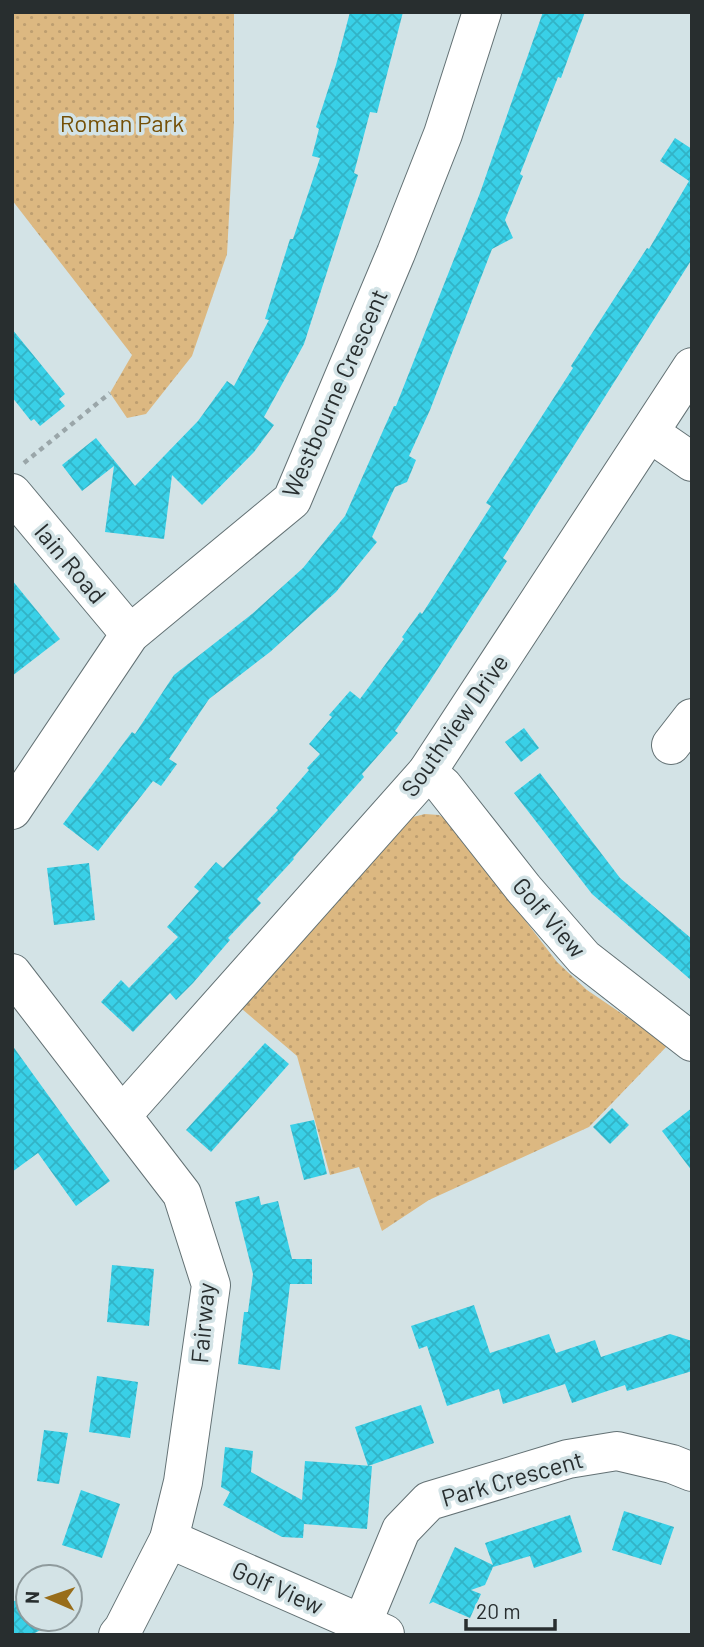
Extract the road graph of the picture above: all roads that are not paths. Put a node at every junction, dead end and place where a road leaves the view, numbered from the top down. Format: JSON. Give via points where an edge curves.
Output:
{"nodes":[{"id":1,"x":482,"y":12,"type":"edge"},
{"id":2,"x":692,"y":368,"type":"edge"},
{"id":3,"x":650,"y":433,"type":"junction"},
{"id":4,"x":692,"y":462,"type":"edge"},
{"id":5,"x":18,"y":478,"type":"edge"},
{"id":6,"x":130,"y":634,"type":"junction"},
{"id":7,"x":427,"y":772,"type":"junction"},
{"id":8,"x":12,"y":810,"type":"edge"},
{"id":9,"x":12,"y":973,"type":"edge"},
{"id":10,"x":692,"y":1042,"type":"edge"},
{"id":11,"x":122,"y":1115,"type":"junction"},
{"id":12,"x":692,"y":1472,"type":"edge"},
{"id":13,"x":169,"y":1539,"type":"junction"},
{"id":14,"x":374,"y":1629,"type":"edge"},
{"id":15,"x":118,"y":1635,"type":"edge"}],
"edges":[{"from":1,"to":6,"type":"street","name":"Westbourne Crescent","via":[[443,134],[292,500]]},
{"from":2,"to":3,"type":"street","name":"Southview Drive"},
{"from":3,"to":4,"type":"street"},
{"from":3,"to":7,"type":"street","name":"Southview Drive"},
{"from":5,"to":6,"type":"street","name":"Iain Road"},
{"from":6,"to":8,"type":"street","name":"Westbourne Crescent"},
{"from":7,"to":10,"type":"street","name":"Golf View","via":[[584,958]]},
{"from":7,"to":11,"type":"street","name":"Southview Drive"},
{"from":9,"to":11,"type":"street","name":"Fairway"},
{"from":11,"to":13,"type":"street","name":"Fairway","via":[[182,1194],[211,1285],[183,1482]]},
{"from":12,"to":14,"type":"street","name":"Park Crescent","via":[[617,1451],[568,1459],[429,1501],[401,1530]]},
{"from":13,"to":14,"type":"street","name":"Golf View"},
{"from":13,"to":15,"type":"street","name":"Fairway"}]}
